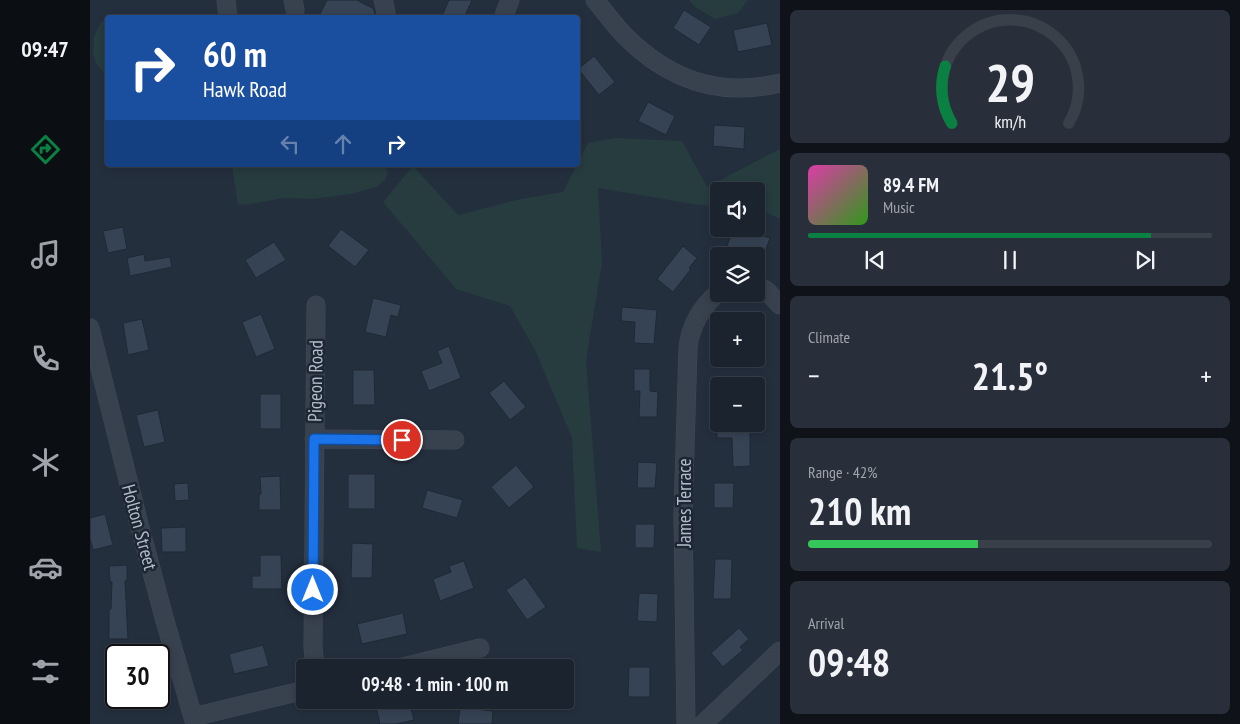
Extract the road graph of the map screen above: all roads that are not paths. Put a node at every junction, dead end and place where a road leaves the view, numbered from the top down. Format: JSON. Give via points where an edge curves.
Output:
{"nodes":[{"id":1,"x":226,"y":0,"type":"edge"},
{"id":2,"x":383,"y":0,"type":"edge"},
{"id":3,"x":510,"y":0,"type":"edge"},
{"id":4,"x":595,"y":0,"type":"edge"},
{"id":5,"x":228,"y":15,"type":"edge"},
{"id":6,"x":386,"y":15,"type":"edge"},
{"id":7,"x":504,"y":15,"type":"edge"},
{"id":8,"x":780,"y":83,"type":"edge"},
{"id":9,"x":765,"y":290,"type":"edge"},
{"id":10,"x":710,"y":301,"type":"edge"},
{"id":11,"x":316,"y":305,"type":"dead end"},
{"id":12,"x":780,"y":305,"type":"edge"},
{"id":13,"x":90,"y":328,"type":"edge"},
{"id":14,"x":314,"y":439,"type":"junction"},
{"id":15,"x":455,"y":440,"type":"dead end"},
{"id":16,"x":480,"y":648,"type":"dead end"},
{"id":17,"x":780,"y":651,"type":"edge"},
{"id":18,"x":314,"y":659,"type":"edge"},
{"id":19,"x":435,"y":659,"type":"edge"},
{"id":20,"x":296,"y":693,"type":"edge"},
{"id":21,"x":194,"y":721,"type":"edge"},
{"id":22,"x":686,"y":724,"type":"edge"},
{"id":23,"x":703,"y":724,"type":"edge"}],
"edges":[{"from":1,"to":5,"type":"street"},
{"from":2,"to":6,"type":"street"},
{"from":3,"to":7,"type":"street"},
{"from":4,"to":8,"type":"street","via":[[639,48],[685,78],[733,89]]},
{"from":9,"to":12,"type":"street"},
{"from":10,"to":22,"type":"street","name":"James Terrace","via":[[694,323],[688,348],[683,515]]},
{"from":11,"to":14,"type":"street","name":"Pigeon Road"},
{"from":13,"to":21,"type":"street","name":"Holton Street","via":[[139,524]]},
{"from":14,"to":15,"type":"street"},
{"from":14,"to":18,"type":"street","name":"Pigeon Road"},
{"from":16,"to":19,"type":"street"},
{"from":17,"to":23,"type":"street"},
{"from":20,"to":21,"type":"street"}]}
